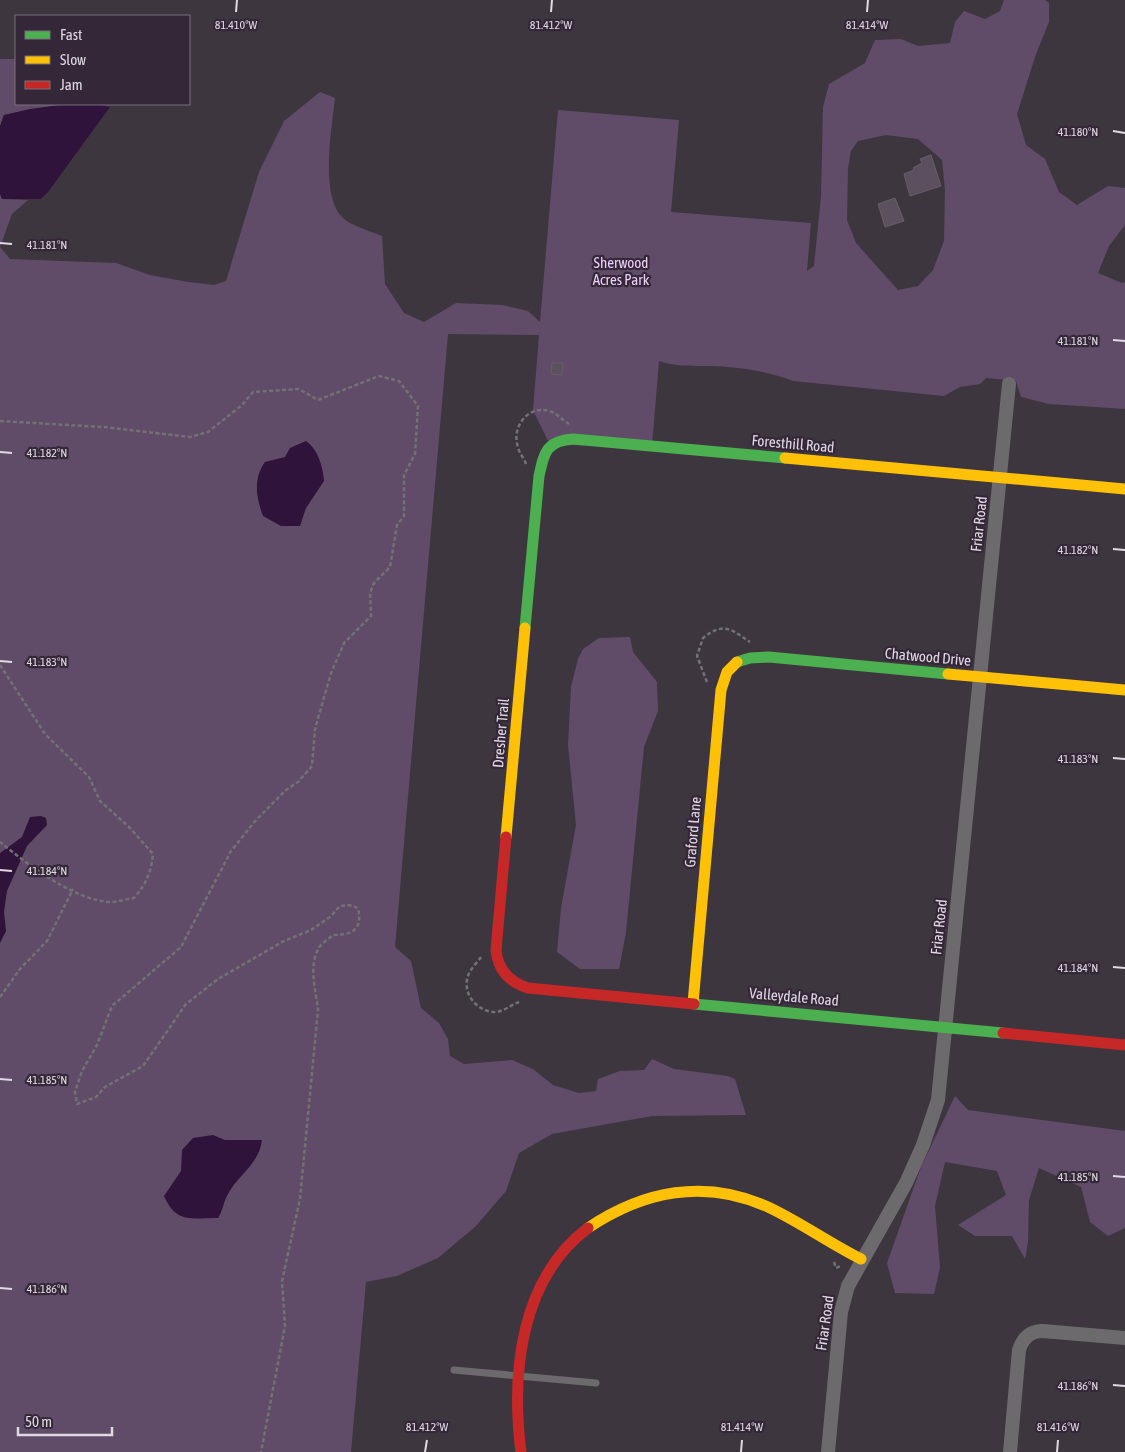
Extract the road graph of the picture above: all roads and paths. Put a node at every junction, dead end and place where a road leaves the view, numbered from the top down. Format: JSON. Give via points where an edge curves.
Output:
{"nodes":[{"id":1,"x":1009,"y":384,"type":"dead end"},
{"id":2,"x":0,"y":421,"type":"edge"},
{"id":3,"x":573,"y":426,"type":"dead end"},
{"id":4,"x":527,"y":466,"type":"dead end"},
{"id":5,"x":1000,"y":477,"type":"junction"},
{"id":6,"x":1125,"y":490,"type":"edge"},
{"id":7,"x":534,"y":533,"type":"joint"},
{"id":8,"x":754,"y":644,"type":"dead end"},
{"id":9,"x":0,"y":665,"type":"edge"},
{"id":10,"x":730,"y":666,"type":"joint"},
{"id":11,"x":980,"y":676,"type":"junction"},
{"id":12,"x":708,"y":689,"type":"dead end"},
{"id":13,"x":1125,"y":690,"type":"edge"},
{"id":14,"x":0,"y":842,"type":"edge"},
{"id":15,"x":73,"y":890,"type":"junction"},
{"id":16,"x":498,"y":935,"type":"joint"},
{"id":17,"x":483,"y":951,"type":"dead end"},
{"id":18,"x":0,"y":997,"type":"edge"},
{"id":19,"x":524,"y":1002,"type":"dead end"},
{"id":20,"x":693,"y":1003,"type":"junction"},
{"id":21,"x":946,"y":1027,"type":"junction"},
{"id":22,"x":1125,"y":1044,"type":"edge"},
{"id":23,"x":828,"y":1257,"type":"dead end"},
{"id":24,"x":861,"y":1259,"type":"junction"},
{"id":25,"x":841,"y":1266,"type":"dead end"},
{"id":26,"x":1125,"y":1338,"type":"edge"},
{"id":27,"x":454,"y":1370,"type":"dead end"},
{"id":28,"x":520,"y":1376,"type":"junction"},
{"id":29,"x":596,"y":1383,"type":"dead end"},
{"id":30,"x":261,"y":1452,"type":"edge"},
{"id":31,"x":521,"y":1452,"type":"edge"},
{"id":32,"x":828,"y":1452,"type":"edge"},
{"id":33,"x":1010,"y":1452,"type":"edge"}],
"edges":[{"from":1,"to":5,"type":"street","name":"Friar Road"},
{"from":2,"to":30,"type":"path","via":[[103,427],[190,437],[208,432],[242,406],[253,392],[300,389],[318,400],[379,376],[400,381],[418,406],[415,454],[404,475],[404,516],[397,525],[390,567],[374,583],[370,593],[371,616],[344,643],[330,673],[315,729],[312,766],[256,820],[231,851],[181,947],[112,1006],[75,1092],[78,1104],[96,1097],[105,1087],[143,1066],[186,1004],[218,979],[282,942],[311,930],[340,906],[358,908],[361,920],[358,928],[345,935],[333,935],[319,948],[314,964],[318,1010],[300,1199],[282,1280],[285,1326]]},
{"from":3,"to":4,"type":"path","via":[[549,411],[531,413],[522,419],[517,428],[517,446]]},
{"from":5,"to":6,"type":"street","name":"Foresthill Road"},
{"from":5,"to":7,"type":"street","name":"Foresthill Road","via":[[565,439],[550,445],[545,452],[539,476]]},
{"from":5,"to":11,"type":"street","name":"Friar Road"},
{"from":7,"to":16,"type":"street","name":"Dresher Trail"},
{"from":8,"to":12,"type":"path","via":[[729,628],[718,629],[703,638],[697,656]]},
{"from":9,"to":15,"type":"path","via":[[44,734],[89,777],[100,801],[153,854],[145,885],[134,898],[111,902],[93,899]]},
{"from":10,"to":11,"type":"street","name":"Chatwood Drive","via":[[748,657],[769,657]]},
{"from":10,"to":20,"type":"street","name":"Graford Lane","via":[[721,690]]},
{"from":11,"to":13,"type":"street","name":"Chatwood Drive"},
{"from":11,"to":21,"type":"street","name":"Friar Road"},
{"from":14,"to":15,"type":"path","via":[[34,870]]},
{"from":15,"to":18,"type":"path","via":[[47,941],[20,969]]},
{"from":16,"to":20,"type":"street","name":"Valleydale Road","via":[[496,957],[501,970],[522,986]]},
{"from":17,"to":19,"type":"path","via":[[468,976],[468,993],[472,1002],[483,1010],[494,1012]]},
{"from":20,"to":21,"type":"street","name":"Valleydale Road"},
{"from":21,"to":22,"type":"street","name":"Valleydale Road"},
{"from":21,"to":24,"type":"street","name":"Friar Road","via":[[933,1117],[906,1183]]},
{"from":23,"to":25,"type":"path","via":[[836,1268]]},
{"from":24,"to":28,"type":"street","via":[[776,1211],[735,1195],[686,1190],[631,1202],[586,1228],[550,1269],[532,1306]]},
{"from":24,"to":32,"type":"street","name":"Friar Road","via":[[848,1286],[841,1312]]},
{"from":26,"to":33,"type":"street","via":[[1043,1331],[1025,1337],[1019,1350]]},
{"from":27,"to":28,"type":"lane"},
{"from":28,"to":29,"type":"lane"},
{"from":28,"to":31,"type":"street","via":[[517,1420]]}]}
